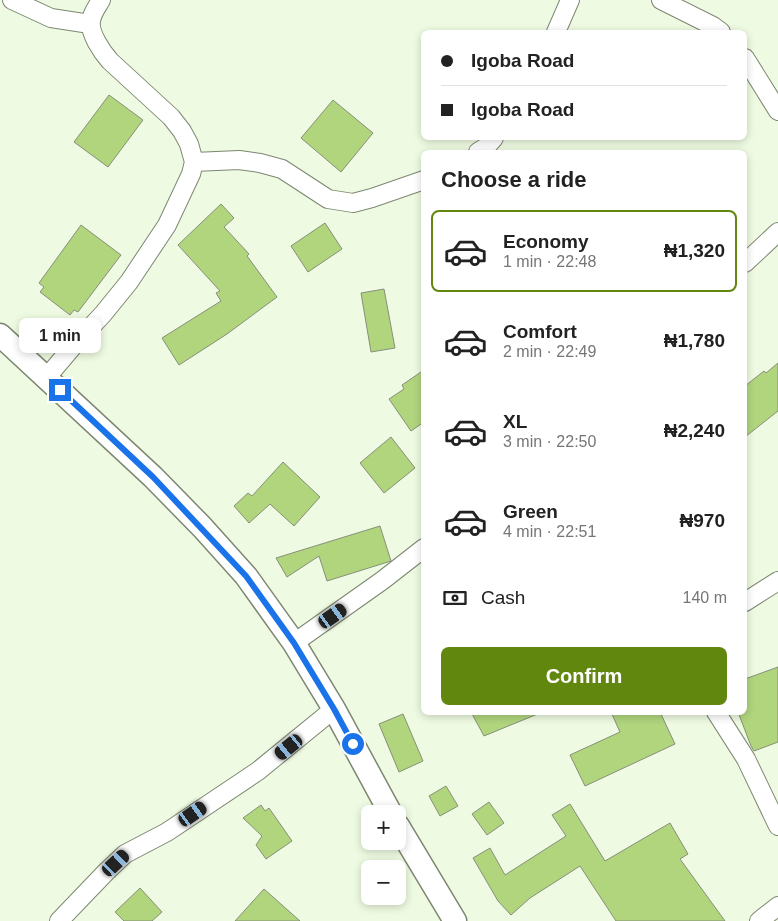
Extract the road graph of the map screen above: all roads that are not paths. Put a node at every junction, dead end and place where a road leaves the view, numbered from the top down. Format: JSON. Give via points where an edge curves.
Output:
{"nodes":[{"id":1,"x":12,"y":0,"type":"edge"},
{"id":2,"x":102,"y":0,"type":"edge"},
{"id":3,"x":570,"y":0,"type":"edge"},
{"id":4,"x":661,"y":0,"type":"edge"},
{"id":5,"x":90,"y":24,"type":"junction"},
{"id":6,"x":557,"y":30,"type":"edge"},
{"id":7,"x":718,"y":30,"type":"edge"},
{"id":8,"x":747,"y":61,"type":"edge"},
{"id":9,"x":778,"y":111,"type":"edge"},
{"id":10,"x":492,"y":140,"type":"edge"},
{"id":11,"x":481,"y":150,"type":"edge"},
{"id":12,"x":194,"y":162,"type":"junction"},
{"id":13,"x":421,"y":181,"type":"edge"},
{"id":14,"x":778,"y":232,"type":"edge"},
{"id":15,"x":747,"y":261,"type":"edge"},
{"id":16,"x":0,"y":335,"type":"edge"},
{"id":17,"x":47,"y":378,"type":"junction"},
{"id":18,"x":421,"y":550,"type":"edge"},
{"id":19,"x":778,"y":581,"type":"edge"},
{"id":20,"x":747,"y":601,"type":"edge"},
{"id":21,"x":294,"y":643,"type":"junction"},
{"id":22,"x":334,"y":709,"type":"junction"},
{"id":23,"x":718,"y":715,"type":"edge"},
{"id":24,"x":386,"y":805,"type":"edge"},
{"id":25,"x":778,"y":826,"type":"edge"},
{"id":26,"x":406,"y":839,"type":"edge"},
{"id":27,"x":778,"y":906,"type":"edge"},
{"id":28,"x":59,"y":921,"type":"edge"},
{"id":29,"x":455,"y":921,"type":"edge"},
{"id":30,"x":759,"y":921,"type":"edge"}],
"edges":[{"from":1,"to":5,"type":"street","via":[[51,18]]},
{"from":2,"to":5,"type":"street","via":[[94,10]]},
{"from":3,"to":6,"type":"street"},
{"from":4,"to":7,"type":"street"},
{"from":5,"to":12,"type":"street","via":[[102,52],[182,131]]},
{"from":8,"to":9,"type":"street"},
{"from":10,"to":11,"type":"street"},
{"from":12,"to":13,"type":"street","via":[[239,160],[260,163],[282,169],[328,199],[353,204]]},
{"from":12,"to":17,"type":"street","via":[[167,225],[129,282]]},
{"from":14,"to":15,"type":"street"},
{"from":16,"to":17,"type":"street"},
{"from":17,"to":21,"type":"street","via":[[202,527],[246,576]]},
{"from":18,"to":21,"type":"street"},
{"from":19,"to":20,"type":"street"},
{"from":21,"to":22,"type":"street"},
{"from":22,"to":24,"type":"street"},
{"from":22,"to":28,"type":"street","via":[[258,771],[167,832],[125,854]]},
{"from":23,"to":25,"type":"street","via":[[746,759]]},
{"from":26,"to":29,"type":"street"},
{"from":27,"to":30,"type":"street"}]}
